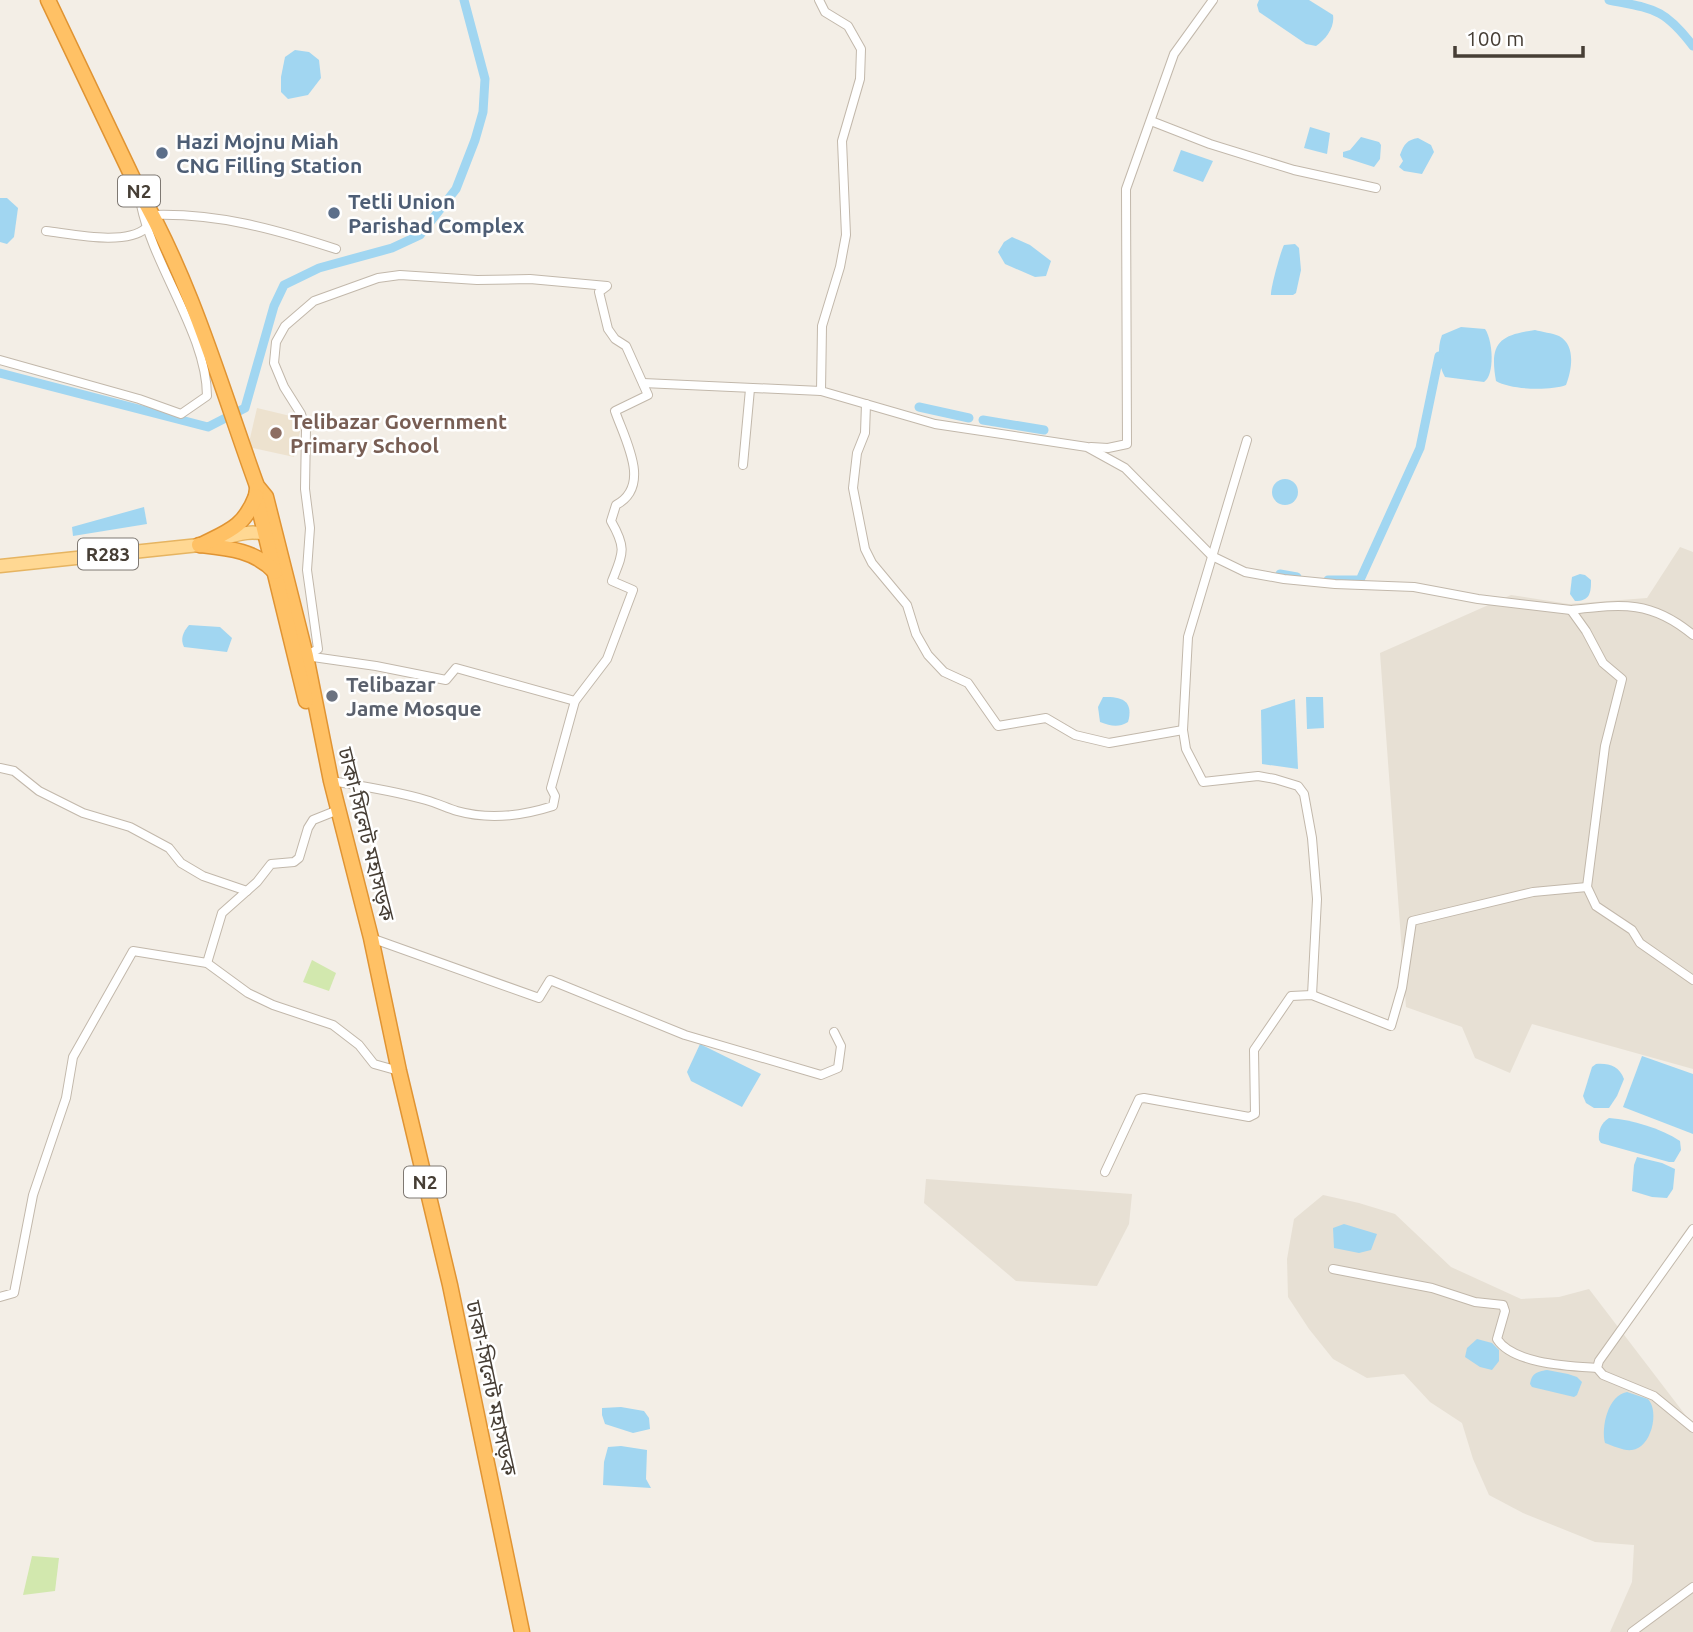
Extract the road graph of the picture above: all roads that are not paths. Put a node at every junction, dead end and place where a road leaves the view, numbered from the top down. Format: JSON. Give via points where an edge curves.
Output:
{"nodes":[{"id":1,"x":48,"y":0,"type":"edge"},
{"id":2,"x":819,"y":0,"type":"edge"},
{"id":3,"x":1213,"y":0,"type":"edge"},
{"id":4,"x":1151,"y":121,"type":"junction"},
{"id":5,"x":1376,"y":188,"type":"dead end"},
{"id":6,"x":149,"y":222,"type":"junction"},
{"id":7,"x":46,"y":231,"type":"dead end"},
{"id":8,"x":336,"y":249,"type":"dead end"},
{"id":9,"x":0,"y":360,"type":"edge"},
{"id":10,"x":643,"y":383,"type":"junction"},
{"id":11,"x":750,"y":389,"type":"junction"},
{"id":12,"x":821,"y":391,"type":"junction"},
{"id":13,"x":866,"y":404,"type":"junction"},
{"id":14,"x":1247,"y":440,"type":"dead end"},
{"id":15,"x":1087,"y":447,"type":"junction"},
{"id":16,"x":743,"y":465,"type":"dead end"},
{"id":17,"x":256,"y":491,"type":"junction"},
{"id":18,"x":270,"y":529,"type":"junction"},
{"id":19,"x":200,"y":545,"type":"junction"},
{"id":20,"x":1212,"y":556,"type":"junction"},
{"id":21,"x":0,"y":566,"type":"edge"},
{"id":22,"x":275,"y":572,"type":"junction"},
{"id":23,"x":1571,"y":610,"type":"junction"},
{"id":24,"x":1693,"y":635,"type":"edge"},
{"id":25,"x":306,"y":656,"type":"junction"},
{"id":26,"x":575,"y":701,"type":"junction"},
{"id":27,"x":1183,"y":730,"type":"junction"},
{"id":28,"x":320,"y":734,"type":"junction"},
{"id":29,"x":0,"y":768,"type":"edge"},
{"id":30,"x":331,"y":781,"type":"junction"},
{"id":31,"x":338,"y":810,"type":"junction"},
{"id":32,"x":1587,"y":887,"type":"junction"},
{"id":33,"x":247,"y":891,"type":"junction"},
{"id":34,"x":371,"y":938,"type":"junction"},
{"id":35,"x":207,"y":963,"type":"junction"},
{"id":36,"x":1693,"y":981,"type":"edge"},
{"id":37,"x":1312,"y":995,"type":"junction"},
{"id":38,"x":834,"y":1032,"type":"dead end"},
{"id":39,"x":399,"y":1071,"type":"junction"},
{"id":40,"x":1105,"y":1172,"type":"dead end"},
{"id":41,"x":1693,"y":1229,"type":"edge"},
{"id":42,"x":1333,"y":1269,"type":"dead end"},
{"id":43,"x":0,"y":1297,"type":"edge"},
{"id":44,"x":1597,"y":1368,"type":"junction"},
{"id":45,"x":1693,"y":1428,"type":"edge"},
{"id":46,"x":1693,"y":1587,"type":"edge"},
{"id":47,"x":522,"y":1632,"type":"edge"},
{"id":48,"x":1632,"y":1632,"type":"edge"}],
"edges":[{"from":1,"to":6,"type":"highway","number":"N2","via":[[139,191]]},
{"from":2,"to":12,"type":"street","via":[[825,12],[848,26],[861,49],[860,79],[842,141],[846,235],[822,326]]},
{"from":3,"to":4,"type":"street","via":[[1174,54]]},
{"from":4,"to":5,"type":"street","via":[[1294,170]]},
{"from":4,"to":15,"type":"street","via":[[1126,189],[1127,444]]},
{"from":6,"to":7,"type":"street","via":[[140,234],[120,238]]},
{"from":6,"to":8,"type":"street","via":[[184,214],[235,220]]},
{"from":6,"to":9,"type":"street","via":[[207,378],[207,396],[181,414]]},
{"from":6,"to":17,"type":"highway","number":"N2","via":[[192,302]]},
{"from":10,"to":11,"type":"street"},
{"from":10,"to":25,"type":"street","via":[[626,346],[607,329],[599,292],[607,286],[400,275],[355,285],[314,301],[296,314],[276,342],[274,363],[306,429],[307,570],[318,649]]},
{"from":10,"to":26,"type":"street","via":[[648,395],[615,411],[635,464],[634,483],[626,499],[616,505],[611,521],[624,553],[612,581],[633,590],[607,659]]},
{"from":11,"to":12,"type":"street"},
{"from":11,"to":16,"type":"street"},
{"from":12,"to":13,"type":"street"},
{"from":13,"to":15,"type":"street","via":[[935,424]]},
{"from":13,"to":27,"type":"street","via":[[853,488],[865,549],[907,605],[916,634],[936,664],[968,683],[998,726],[1046,718],[1075,735],[1109,743]]},
{"from":14,"to":20,"type":"street"},
{"from":15,"to":20,"type":"street","via":[[1125,468]]},
{"from":17,"to":18,"type":"highway"},
{"from":17,"to":19,"type":"highway","number":"R283","via":[[241,524]]},
{"from":18,"to":19,"type":"main road","number":"R283"},
{"from":18,"to":22,"type":"highway"},
{"from":18,"to":25,"type":"highway","name":"ঢাকা-সিলেট মহাসড়ক","number":"N2","via":[[279,546]]},
{"from":19,"to":21,"type":"main road","number":"R283"},
{"from":19,"to":22,"type":"highway","number":"R283","via":[[251,555]]},
{"from":20,"to":23,"type":"street","via":[[1245,572],[1284,579],[1414,587]]},
{"from":20,"to":27,"type":"street","via":[[1188,637]]},
{"from":22,"to":28,"type":"highway","via":[[309,711]]},
{"from":23,"to":24,"type":"street","via":[[1647,607]]},
{"from":23,"to":32,"type":"street","via":[[1603,663],[1622,679],[1605,746]]},
{"from":25,"to":26,"type":"street","via":[[446,680],[456,668]]},
{"from":25,"to":28,"type":"highway","name":"ঢাকা-সিলেট মহাসড়ক","number":"N2"},
{"from":26,"to":30,"type":"street","via":[[551,788],[553,806],[486,816]]},
{"from":27,"to":37,"type":"street","via":[[1186,749],[1203,782],[1258,776],[1297,786],[1304,794],[1317,899]]},
{"from":28,"to":30,"type":"highway","name":"ঢাকা-সিলেট মহাসড়ক","number":"N2"},
{"from":29,"to":33,"type":"street","via":[[13,771],[39,791],[83,813],[139,832],[169,848],[181,863],[203,876]]},
{"from":30,"to":31,"type":"highway","name":"ঢাকা-সিলেট মহাসড়ক","number":"N2"},
{"from":31,"to":33,"type":"street","via":[[313,820],[299,858],[271,864]]},
{"from":31,"to":34,"type":"highway","name":"ঢাকা-সিলেট মহাসড়ক","number":"N2"},
{"from":32,"to":36,"type":"street","via":[[1596,906]]},
{"from":32,"to":37,"type":"street","via":[[1533,892],[1412,921],[1391,1026]]},
{"from":33,"to":35,"type":"street","via":[[222,913]]},
{"from":34,"to":38,"type":"street","via":[[539,998],[550,980],[685,1035],[821,1075],[838,1068],[841,1046]]},
{"from":34,"to":39,"type":"highway","name":"ঢাকা-সিলেট মহাসড়ক","number":"N2"},
{"from":35,"to":39,"type":"street","via":[[272,1005],[333,1025],[359,1045],[374,1065]]},
{"from":35,"to":43,"type":"street","via":[[133,951],[73,1057],[66,1098],[33,1195],[14,1293]]},
{"from":37,"to":40,"type":"street","via":[[1291,996],[1254,1050],[1255,1114],[1249,1117],[1139,1099]]},
{"from":39,"to":47,"type":"highway","name":"ঢাকা-সিলেট মহাসড়ক","number":"N2","via":[[450,1285]]},
{"from":41,"to":44,"type":"street"},
{"from":42,"to":44,"type":"street","via":[[1503,1305],[1497,1339],[1503,1348],[1561,1366]]},
{"from":44,"to":45,"type":"street","via":[[1602,1375],[1654,1396]]},
{"from":46,"to":48,"type":"street"}]}
